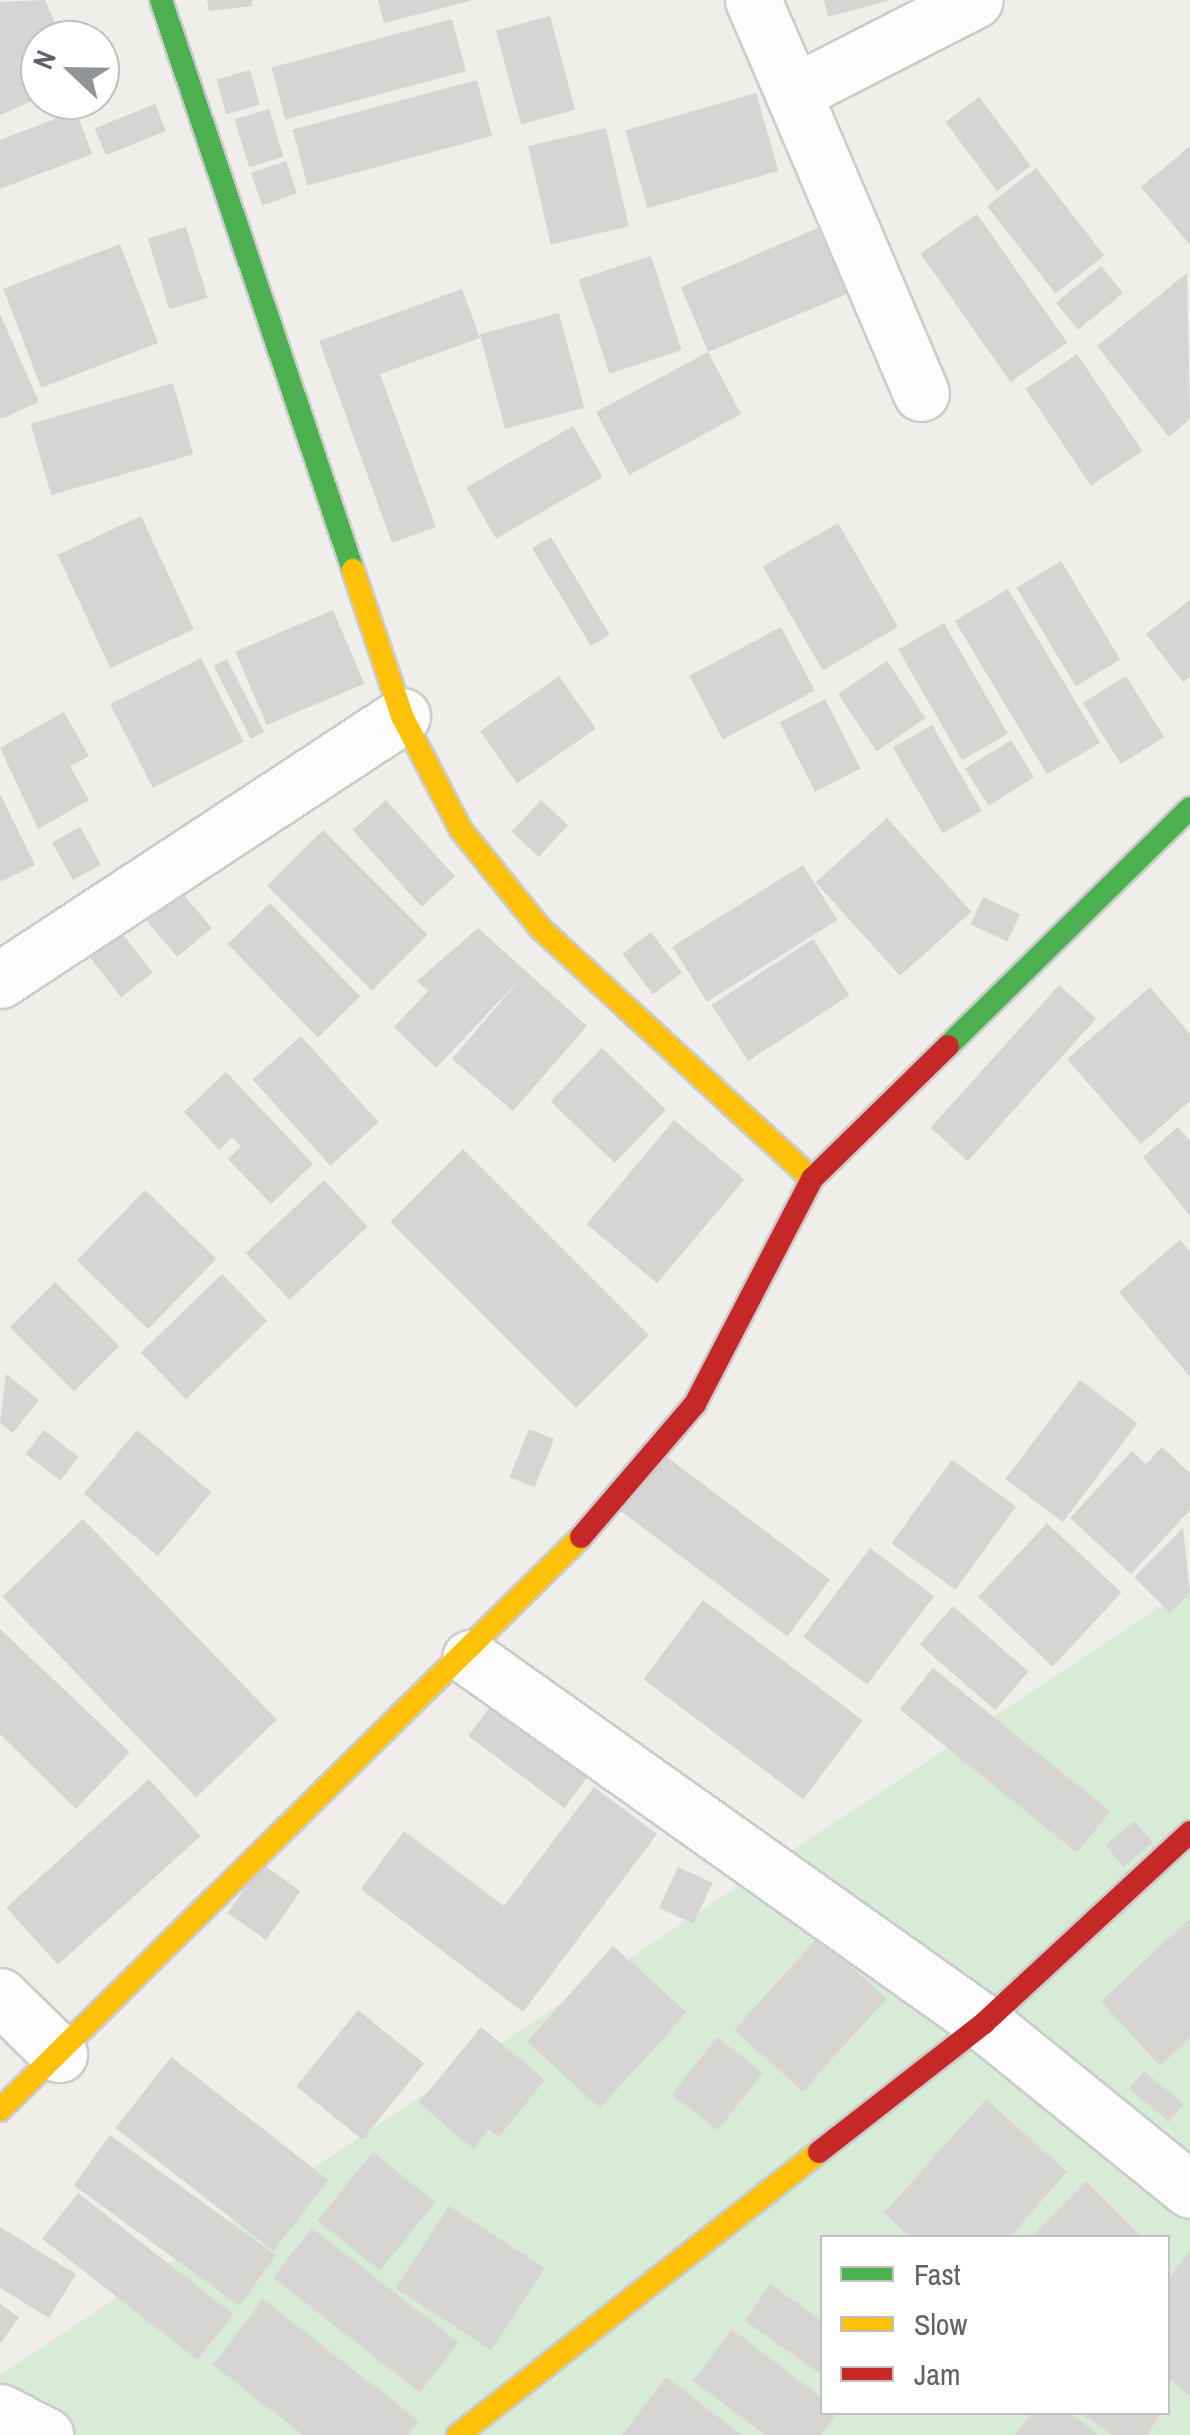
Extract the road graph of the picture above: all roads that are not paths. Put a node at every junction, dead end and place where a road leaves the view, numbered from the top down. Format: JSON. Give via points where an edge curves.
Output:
{"nodes":[{"id":1,"x":161,"y":0,"type":"edge"},
{"id":2,"x":753,"y":0,"type":"edge"},
{"id":3,"x":975,"y":0,"type":"edge"},
{"id":4,"x":793,"y":93,"type":"junction"},
{"id":5,"x":921,"y":393,"type":"dead end"},
{"id":6,"x":402,"y":716,"type":"junction"},
{"id":7,"x":1190,"y":808,"type":"edge"},
{"id":8,"x":0,"y":980,"type":"edge"},
{"id":9,"x":812,"y":1179,"type":"junction"},
{"id":10,"x":470,"y":1658,"type":"junction"},
{"id":11,"x":1190,"y":1832,"type":"edge"},
{"id":12,"x":0,"y":1996,"type":"edge"},
{"id":13,"x":984,"y":2023,"type":"junction"},
{"id":14,"x":59,"y":2054,"type":"junction"},
{"id":15,"x":0,"y":2110,"type":"edge"},
{"id":16,"x":1190,"y":2190,"type":"edge"},
{"id":17,"x":0,"y":2412,"type":"edge"},
{"id":18,"x":45,"y":2435,"type":"edge"},
{"id":19,"x":458,"y":2435,"type":"edge"}],
"edges":[{"from":1,"to":6,"type":"street"},
{"from":2,"to":4,"type":"street"},
{"from":3,"to":4,"type":"street"},
{"from":4,"to":5,"type":"street"},
{"from":6,"to":8,"type":"street"},
{"from":6,"to":9,"type":"street","via":[[495,881]]},
{"from":7,"to":9,"type":"street"},
{"from":9,"to":10,"type":"street","via":[[695,1404]]},
{"from":10,"to":13,"type":"street"},
{"from":10,"to":14,"type":"street"},
{"from":11,"to":13,"type":"street"},
{"from":12,"to":14,"type":"street"},
{"from":13,"to":16,"type":"street"},
{"from":13,"to":19,"type":"street"},
{"from":14,"to":15,"type":"street"},
{"from":17,"to":18,"type":"street"}]}
